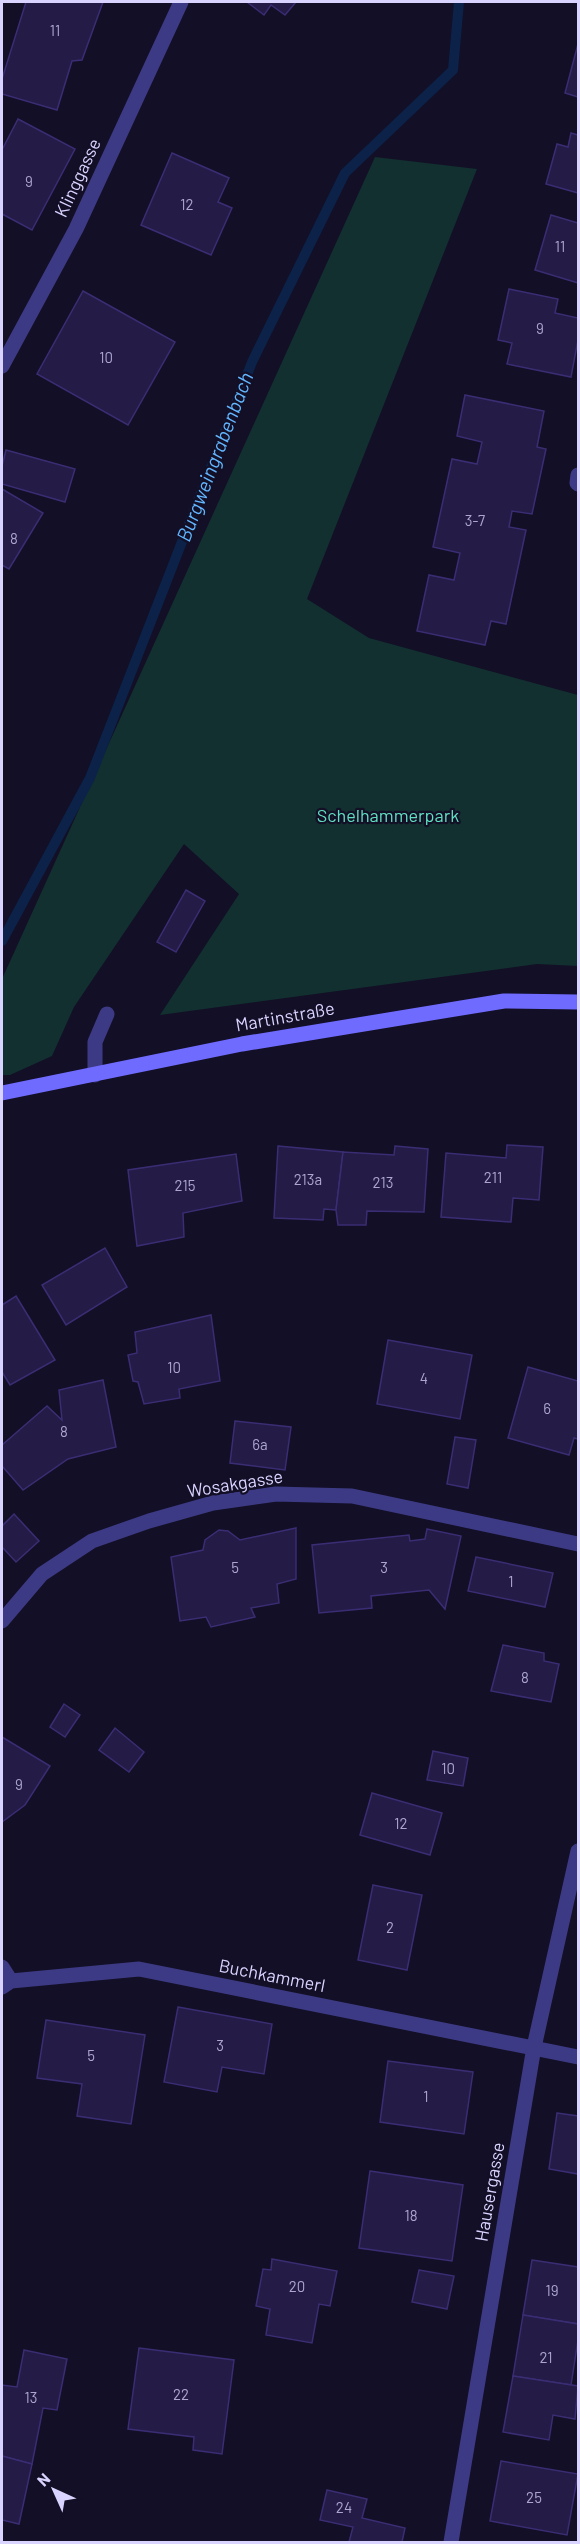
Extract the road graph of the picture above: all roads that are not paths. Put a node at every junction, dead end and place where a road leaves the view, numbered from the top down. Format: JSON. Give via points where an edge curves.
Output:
{"nodes":[{"id":1,"x":181,"y":2,"type":"edge"},
{"id":2,"x":2,"y":366,"type":"edge"},
{"id":3,"x":579,"y":475,"type":"edge"},
{"id":4,"x":579,"y":484,"type":"edge"},
{"id":5,"x":579,"y":1002,"type":"edge"},
{"id":6,"x":107,"y":1014,"type":"dead end"},
{"id":7,"x":95,"y":1075,"type":"junction"},
{"id":8,"x":2,"y":1093,"type":"edge"},
{"id":9,"x":579,"y":1544,"type":"edge"},
{"id":10,"x":2,"y":1622,"type":"edge"},
{"id":11,"x":579,"y":1851,"type":"edge"},
{"id":12,"x":2,"y":1967,"type":"edge"},
{"id":13,"x":6,"y":1984,"type":"edge"},
{"id":14,"x":534,"y":2047,"type":"junction"},
{"id":15,"x":579,"y":2057,"type":"edge"},
{"id":16,"x":451,"y":2542,"type":"edge"}],
"edges":[{"from":1,"to":2,"type":"street","name":"Klinggasse","via":[[76,229]]},
{"from":3,"to":4,"type":"street"},
{"from":5,"to":7,"type":"main road","name":"Martinstraße","via":[[504,1001],[243,1044]]},
{"from":6,"to":7,"type":"street","via":[[95,1042]]},
{"from":7,"to":8,"type":"main road","name":"Martinstraße"},
{"from":9,"to":10,"type":"street","name":"Wosakgasse","via":[[352,1496],[276,1494],[213,1503],[92,1541],[42,1574]]},
{"from":11,"to":14,"type":"street","name":"Hausergasse"},
{"from":12,"to":13,"type":"street"},
{"from":13,"to":14,"type":"street","name":"Buchkammerl","via":[[139,1970]]},
{"from":14,"to":15,"type":"street","name":"Buchkammerl"},
{"from":14,"to":16,"type":"street","name":"Hausergasse"}]}
